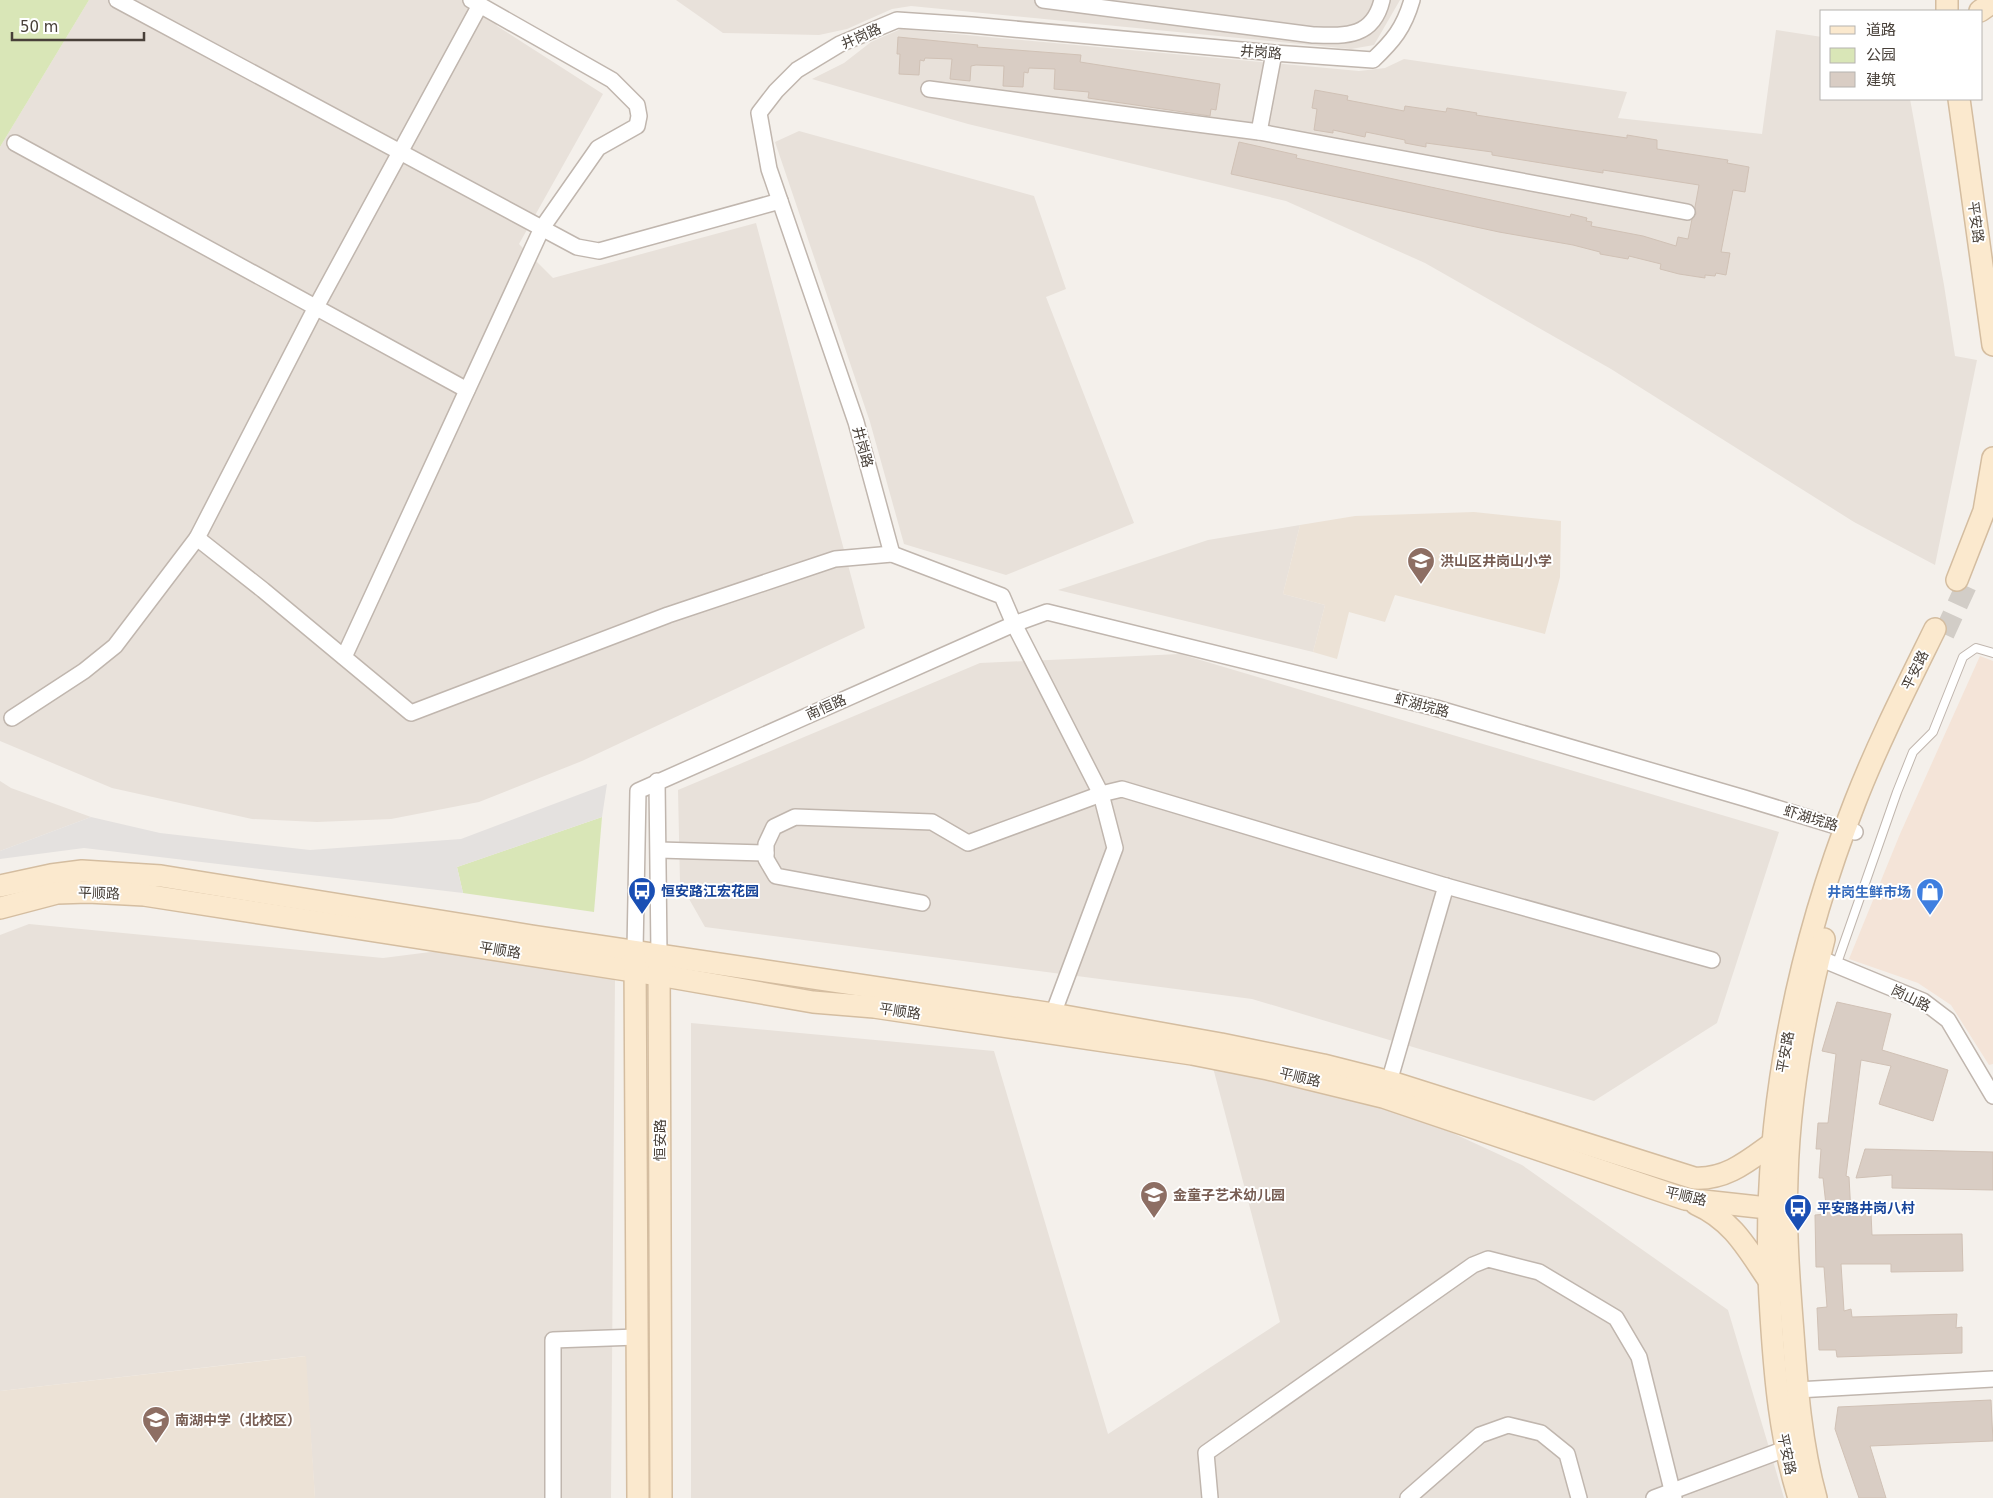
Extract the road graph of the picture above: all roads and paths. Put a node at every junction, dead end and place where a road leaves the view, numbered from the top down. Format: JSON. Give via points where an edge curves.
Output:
{"nodes":[{"id":1,"x":117,"y":0,"type":"edge"},
{"id":2,"x":1043,"y":0,"type":"edge"},
{"id":3,"x":1382,"y":0,"type":"edge"},
{"id":4,"x":1412,"y":0,"type":"edge"},
{"id":5,"x":1993,"y":2,"type":"edge"},
{"id":6,"x":475,"y":3,"type":"edge"},
{"id":7,"x":1981,"y":10,"type":"edge"},
{"id":8,"x":1274,"y":53,"type":"junction"},
{"id":9,"x":929,"y":89,"type":"dead end"},
{"id":10,"x":1959,"y":100,"type":"edge"},
{"id":11,"x":1973,"y":100,"type":"edge"},
{"id":12,"x":1259,"y":132,"type":"junction"},
{"id":13,"x":15,"y":143,"type":"dead end"},
{"id":14,"x":399,"y":152,"type":"junction"},
{"id":15,"x":780,"y":201,"type":"junction"},
{"id":16,"x":1687,"y":212,"type":"dead end"},
{"id":17,"x":542,"y":228,"type":"junction"},
{"id":18,"x":1993,"y":255,"type":"edge"},
{"id":19,"x":316,"y":307,"type":"junction"},
{"id":20,"x":1993,"y":345,"type":"edge"},
{"id":21,"x":468,"y":390,"type":"junction"},
{"id":22,"x":1993,"y":458,"type":"edge"},
{"id":23,"x":1993,"y":516,"type":"edge"},
{"id":24,"x":197,"y":538,"type":"junction"},
{"id":25,"x":892,"y":554,"type":"junction"},
{"id":26,"x":1014,"y":624,"type":"junction"},
{"id":27,"x":1939,"y":631,"type":"tunnel mouth"},
{"id":28,"x":1993,"y":653,"type":"edge"},
{"id":29,"x":344,"y":657,"type":"junction"},
{"id":30,"x":12,"y":718,"type":"dead end"},
{"id":31,"x":657,"y":781,"type":"junction"},
{"id":32,"x":638,"y":791,"type":"joint"},
{"id":33,"x":1101,"y":794,"type":"junction"},
{"id":34,"x":1850,"y":830,"type":"junction"},
{"id":35,"x":659,"y":850,"type":"junction"},
{"id":36,"x":766,"y":852,"type":"junction"},
{"id":37,"x":0,"y":886,"type":"edge"},
{"id":38,"x":1446,"y":886,"type":"junction"},
{"id":39,"x":922,"y":903,"type":"dead end"},
{"id":40,"x":0,"y":908,"type":"edge"},
{"id":41,"x":659,"y":954,"type":"junction"},
{"id":42,"x":1712,"y":960,"type":"dead end"},
{"id":43,"x":635,"y":961,"type":"junction"},
{"id":44,"x":1827,"y":962,"type":"junction"},
{"id":45,"x":659,"y":975,"type":"junction"},
{"id":46,"x":1053,"y":1014,"type":"junction"},
{"id":47,"x":1988,"y":1077,"type":"edge"},
{"id":48,"x":1389,"y":1082,"type":"junction"},
{"id":49,"x":1993,"y":1096,"type":"edge"},
{"id":50,"x":1773,"y":1143,"type":"junction"},
{"id":51,"x":1685,"y":1199,"type":"junction"},
{"id":52,"x":1777,"y":1210,"type":"junction"},
{"id":53,"x":1768,"y":1279,"type":"junction"},
{"id":54,"x":637,"y":1338,"type":"junction"},
{"id":55,"x":1993,"y":1379,"type":"edge"},
{"id":56,"x":1797,"y":1390,"type":"junction"},
{"id":57,"x":1785,"y":1449,"type":"junction"},
{"id":58,"x":1673,"y":1494,"type":"edge"},
{"id":59,"x":553,"y":1498,"type":"edge"},
{"id":60,"x":638,"y":1498,"type":"edge"},
{"id":61,"x":661,"y":1498,"type":"edge"},
{"id":62,"x":1210,"y":1498,"type":"edge"},
{"id":63,"x":1408,"y":1498,"type":"edge"},
{"id":64,"x":1579,"y":1498,"type":"edge"},
{"id":65,"x":1654,"y":1498,"type":"edge"},
{"id":66,"x":1799,"y":1498,"type":"edge"},
{"id":67,"x":1816,"y":1498,"type":"edge"}],
"edges":[{"from":1,"to":14,"type":"street"},
{"from":2,"to":3,"type":"street","via":[[1313,35],[1346,36],[1367,27],[1380,9]]},
{"from":4,"to":8,"type":"street","name":"井岗路","via":[[1408,15],[1394,40],[1373,60]]},
{"from":5,"to":7,"type":"main road"},
{"from":6,"to":14,"type":"street"},
{"from":6,"to":17,"type":"street","via":[[612,80],[637,105],[637,126],[598,148]]},
{"from":8,"to":12,"type":"street"},
{"from":8,"to":15,"type":"street","name":"井岗路","via":[[898,20],[840,44],[797,70],[759,113],[769,168]]},
{"from":9,"to":12,"type":"street"},
{"from":10,"to":20,"type":"main road","name":"平安路"},
{"from":11,"to":18,"type":"main road","name":"平安路"},
{"from":12,"to":16,"type":"street"},
{"from":13,"to":19,"type":"street"},
{"from":14,"to":17,"type":"street"},
{"from":14,"to":19,"type":"street"},
{"from":15,"to":17,"type":"street","via":[[599,251],[576,247]]},
{"from":15,"to":25,"type":"street","name":"井岗路","via":[[856,422]]},
{"from":17,"to":21,"type":"street"},
{"from":19,"to":21,"type":"street"},
{"from":19,"to":24,"type":"street"},
{"from":21,"to":29,"type":"street"},
{"from":22,"to":23,"type":"main road","via":[[1984,511],[1962,582]]},
{"from":24,"to":29,"type":"street"},
{"from":24,"to":30,"type":"street","via":[[116,646]]},
{"from":25,"to":26,"type":"street","via":[[1002,596]]},
{"from":25,"to":29,"type":"street","via":[[835,559],[668,615],[411,713]]},
{"from":26,"to":31,"type":"street","name":"南恒路"},
{"from":26,"to":33,"type":"street"},
{"from":26,"to":34,"type":"street","name":"虾湖垸路","via":[[1047,612],[1436,708]]},
{"from":27,"to":34,"type":"main road","name":"平安路","via":[[1874,784]]},
{"from":28,"to":44,"type":"lane","via":[[1976,648],[1963,657],[1933,732],[1914,752]]},
{"from":31,"to":32,"type":"street","name":"南恒路"},
{"from":31,"to":35,"type":"street","name":"恒安路"},
{"from":32,"to":43,"type":"street","name":"恒安路"},
{"from":33,"to":36,"type":"street","via":[[968,843],[932,822],[795,816],[774,827]]},
{"from":33,"to":38,"type":"street","via":[[1122,789]]},
{"from":33,"to":46,"type":"street","via":[[1114,848]]},
{"from":34,"to":44,"type":"main road","name":"平安路","via":[[1832,908]]},
{"from":34,"to":50,"type":"main road","name":"平安路","via":[[1831,865],[1794,999],[1782,1061]]},
{"from":35,"to":36,"type":"street"},
{"from":35,"to":41,"type":"street","name":"恒安路"},
{"from":36,"to":39,"type":"street","via":[[766,859],[776,876]]},
{"from":37,"to":43,"type":"main road","name":"平顺路","via":[[82,871],[135,873]]},
{"from":38,"to":42,"type":"street"},
{"from":38,"to":48,"type":"street"},
{"from":40,"to":43,"type":"main road","name":"平顺路","via":[[70,892],[144,895]]},
{"from":41,"to":43,"type":"main road","name":"平顺路"},
{"from":41,"to":45,"type":"main road","name":"恒安路"},
{"from":41,"to":46,"type":"main road","name":"平顺路"},
{"from":43,"to":45,"type":"main road","name":"平顺路"},
{"from":43,"to":54,"type":"main road","name":"恒安路"},
{"from":44,"to":47,"type":"street","name":"岗山路","via":[[1923,1001],[1948,1020]]},
{"from":44,"to":52,"type":"main road","name":"平安路","via":[[1795,1088],[1788,1153]]},
{"from":45,"to":51,"type":"main road","name":"平顺路","via":[[813,1002],[902,1011],[1192,1054],[1268,1069],[1409,1105]]},
{"from":45,"to":61,"type":"main road","name":"恒安路"},
{"from":46,"to":48,"type":"main road","name":"平顺路","via":[[1257,1051]]},
{"from":47,"to":49,"type":"street","name":"岗山路"},
{"from":48,"to":50,"type":"main road","name":"平顺路","via":[[1694,1178],[1729,1174]]},
{"from":50,"to":52,"type":"main road","name":"平安路"},
{"from":51,"to":52,"type":"main road","name":"平顺路"},
{"from":51,"to":53,"type":"main road","via":[[1721,1218],[1740,1237]]},
{"from":52,"to":53,"type":"main road","name":"平安路"},
{"from":52,"to":56,"type":"main road","name":"平安路"},
{"from":53,"to":57,"type":"main road","name":"平安路","via":[[1776,1390]]},
{"from":54,"to":59,"type":"street","via":[[553,1340]]},
{"from":54,"to":60,"type":"main road","name":"恒安路"},
{"from":55,"to":56,"type":"street"},
{"from":56,"to":67,"type":"main road","name":"平安路","via":[[1803,1443]]},
{"from":57,"to":58,"type":"street"},
{"from":57,"to":66,"type":"main road","name":"平安路"},
{"from":58,"to":62,"type":"street","via":[[1639,1357],[1616,1318],[1539,1272],[1488,1259],[1473,1265],[1206,1453]]},
{"from":58,"to":65,"type":"street"},
{"from":63,"to":64,"type":"street","via":[[1480,1435],[1508,1425],[1541,1433],[1567,1454]]}]}
